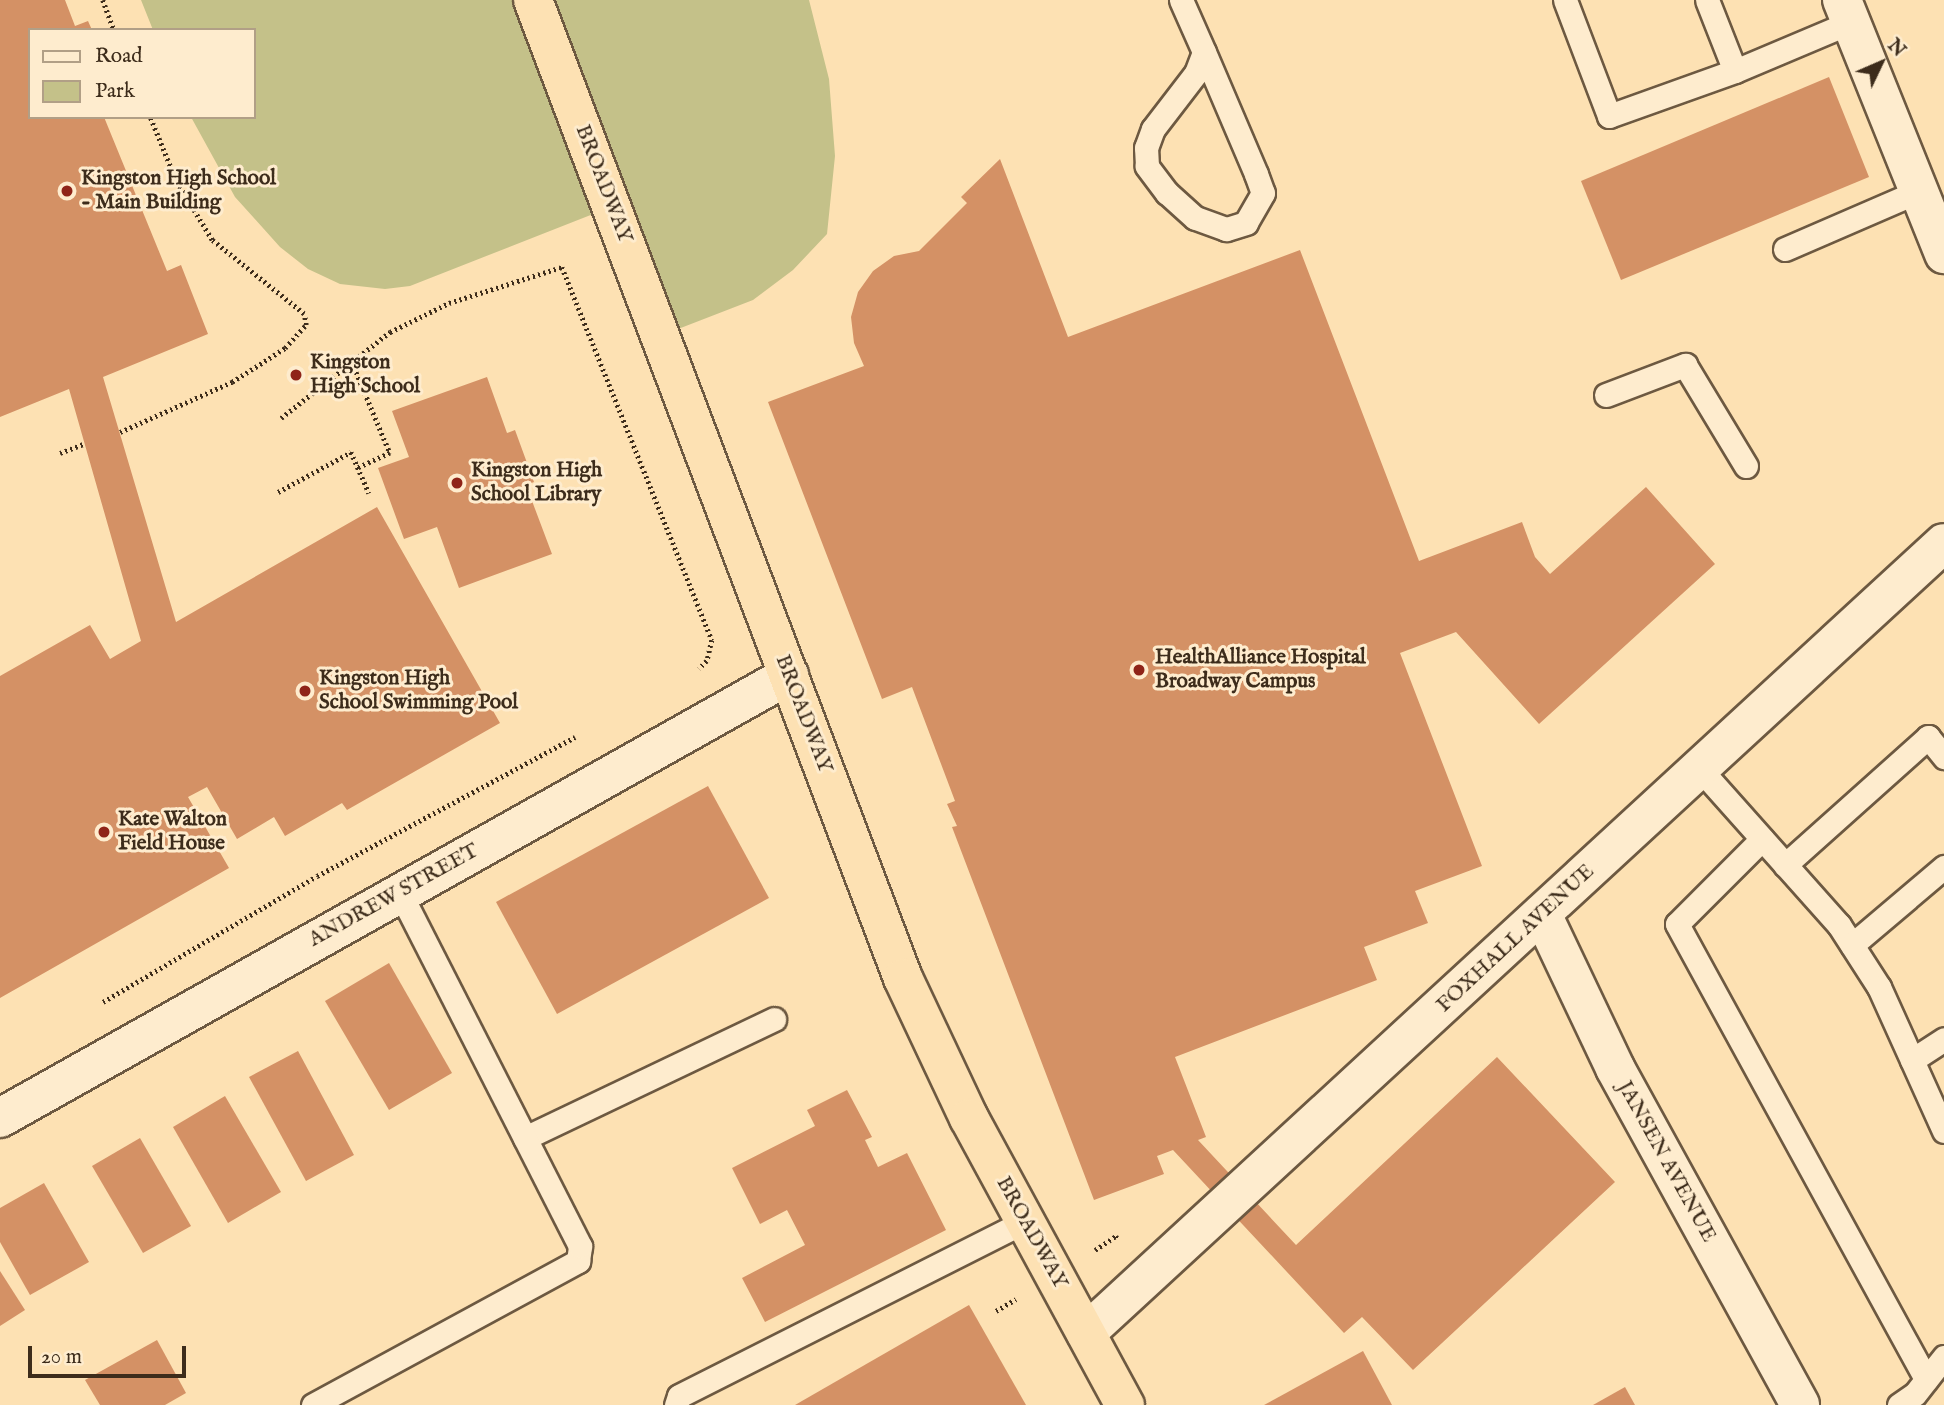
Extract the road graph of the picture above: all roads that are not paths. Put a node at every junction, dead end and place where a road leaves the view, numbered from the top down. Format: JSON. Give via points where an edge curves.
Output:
{"nodes":[{"id":1,"x":533,"y":0,"type":"edge"},
{"id":2,"x":1181,"y":0,"type":"edge"},
{"id":3,"x":1565,"y":0,"type":"edge"},
{"id":4,"x":1707,"y":0,"type":"edge"},
{"id":5,"x":1847,"y":11,"type":"edge"},
{"id":6,"x":1204,"y":52,"type":"junction"},
{"id":7,"x":1735,"y":71,"type":"junction"},
{"id":8,"x":1919,"y":191,"type":"junction"},
{"id":9,"x":1785,"y":249,"type":"dead end"},
{"id":10,"x":1944,"y":254,"type":"edge"},
{"id":11,"x":1606,"y":395,"type":"dead end"},
{"id":12,"x":1746,"y":466,"type":"dead end"},
{"id":13,"x":1944,"y":543,"type":"edge"},
{"id":14,"x":789,"y":675,"type":"junction"},
{"id":15,"x":1944,"y":757,"type":"edge"},
{"id":16,"x":1700,"y":769,"type":"junction"},
{"id":17,"x":1762,"y":839,"type":"junction"},
{"id":18,"x":1785,"y":865,"type":"junction"},
{"id":19,"x":1944,"y":867,"type":"edge"},
{"id":20,"x":400,"y":893,"type":"junction"},
{"id":21,"x":1542,"y":914,"type":"junction"},
{"id":22,"x":1852,"y":945,"type":"junction"},
{"id":23,"x":774,"y":1019,"type":"dead end"},
{"id":24,"x":1944,"y":1039,"type":"edge"},
{"id":25,"x":1912,"y":1060,"type":"junction"},
{"id":26,"x":0,"y":1118,"type":"edge"},
{"id":27,"x":1944,"y":1131,"type":"edge"},
{"id":28,"x":525,"y":1138,"type":"junction"},
{"id":29,"x":1024,"y":1222,"type":"junction"},
{"id":30,"x":1086,"y":1333,"type":"junction"},
{"id":31,"x":1944,"y":1357,"type":"edge"},
{"id":32,"x":1926,"y":1379,"type":"junction"},
{"id":33,"x":313,"y":1405,"type":"edge"},
{"id":34,"x":676,"y":1405,"type":"edge"},
{"id":35,"x":1125,"y":1405,"type":"edge"},
{"id":36,"x":1800,"y":1405,"type":"edge"},
{"id":37,"x":1899,"y":1405,"type":"edge"}],
"edges":[{"from":1,"to":14,"type":"highway","name":"BROADWAY"},
{"from":2,"to":6,"type":"lane"},
{"from":3,"to":7,"type":"lane","via":[[1609,116]]},
{"from":4,"to":7,"type":"lane"},
{"from":5,"to":7,"type":"lane"},
{"from":5,"to":8,"type":"street"},
{"from":6,"to":6,"type":"lane","via":[[1263,193],[1246,223],[1226,229],[1195,218],[1167,193],[1147,166],[1146,148],[1153,129],[1196,73]]},
{"from":8,"to":9,"type":"lane"},
{"from":8,"to":10,"type":"street"},
{"from":11,"to":12,"type":"lane","via":[[1685,365]]},
{"from":13,"to":16,"type":"street","name":"FOXHALL AVENUE"},
{"from":14,"to":20,"type":"street","name":"ANDREW STREET"},
{"from":14,"to":29,"type":"highway","name":"BROADWAY","via":[[903,978]]},
{"from":15,"to":18,"type":"lane","via":[[1928,737]]},
{"from":16,"to":17,"type":"lane"},
{"from":16,"to":21,"type":"street","name":"FOXHALL AVENUE"},
{"from":17,"to":18,"type":"lane"},
{"from":17,"to":32,"type":"lane","via":[[1677,924]]},
{"from":18,"to":22,"type":"lane"},
{"from":19,"to":22,"type":"lane"},
{"from":20,"to":26,"type":"street","name":"ANDREW STREET"},
{"from":20,"to":28,"type":"lane"},
{"from":21,"to":30,"type":"street","name":"FOXHALL AVENUE"},
{"from":21,"to":36,"type":"street","name":"JANSEN AVENUE","via":[[1615,1068]]},
{"from":22,"to":25,"type":"lane","via":[[1879,987]]},
{"from":23,"to":28,"type":"lane"},
{"from":24,"to":25,"type":"lane"},
{"from":25,"to":27,"type":"lane"},
{"from":28,"to":33,"type":"lane","via":[[580,1246],[578,1261]]},
{"from":29,"to":30,"type":"highway","name":"BROADWAY"},
{"from":29,"to":34,"type":"lane","via":[[679,1396]]},
{"from":30,"to":35,"type":"highway","name":"BROADWAY"},
{"from":31,"to":32,"type":"lane"},
{"from":32,"to":37,"type":"lane"}]}
